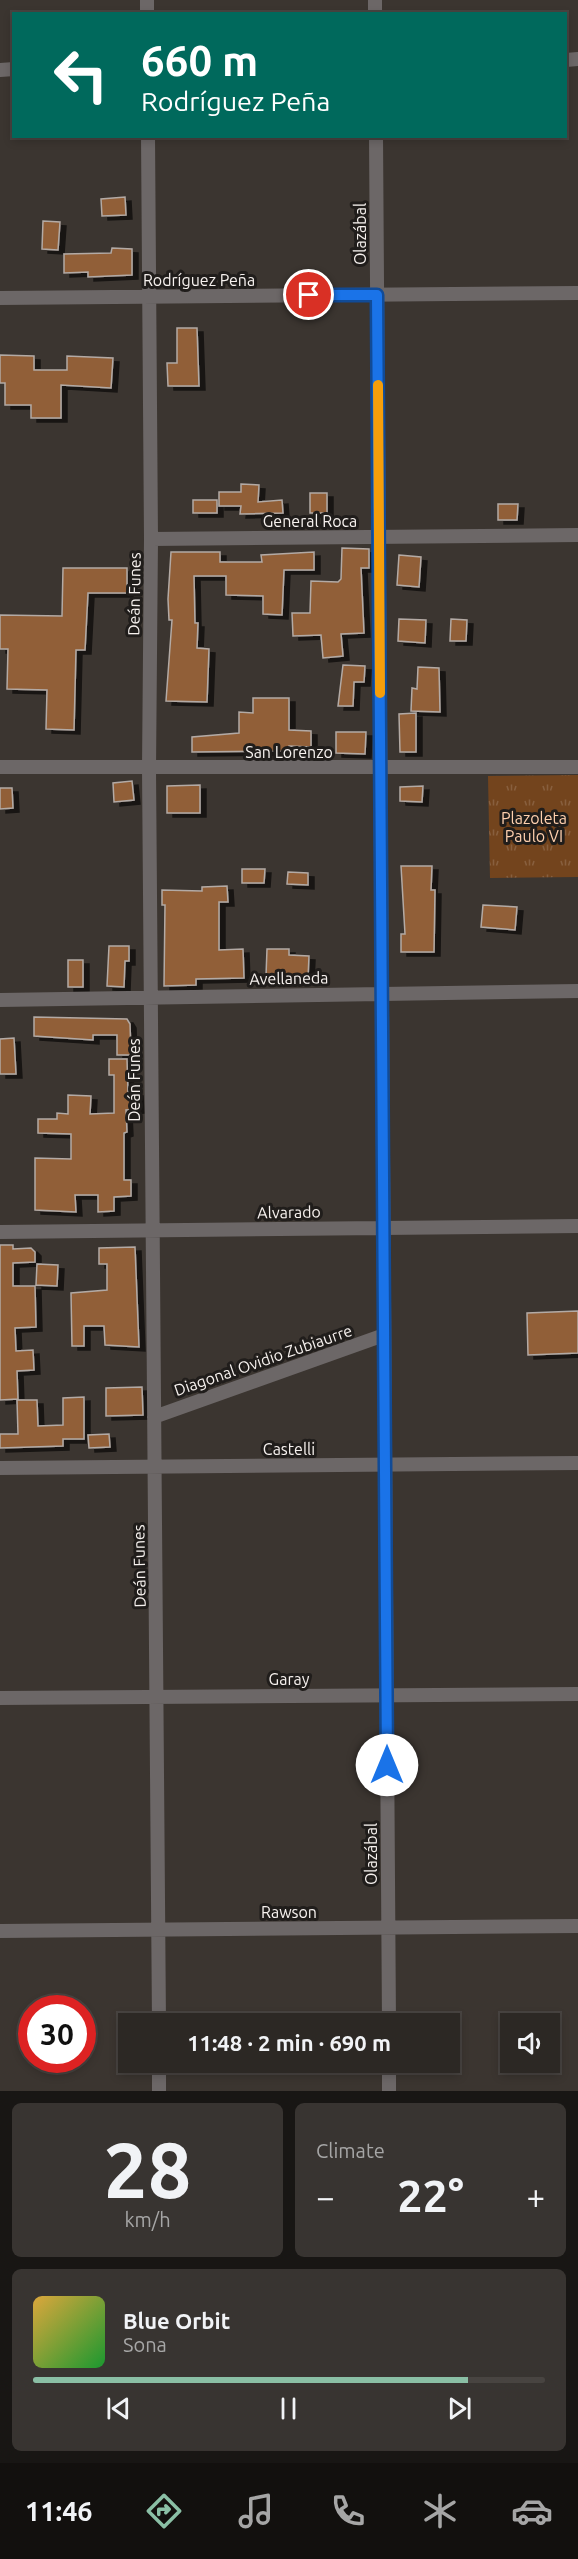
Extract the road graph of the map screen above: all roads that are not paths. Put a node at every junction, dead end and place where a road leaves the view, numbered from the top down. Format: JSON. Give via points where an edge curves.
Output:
{"nodes":[{"id":1,"x":148,"y":138,"type":"edge"},
{"id":2,"x":376,"y":138,"type":"edge"},
{"id":3,"x":578,"y":293,"type":"edge"},
{"id":4,"x":377,"y":295,"type":"junction"},
{"id":5,"x":150,"y":296,"type":"junction"},
{"id":6,"x":0,"y":298,"type":"edge"},
{"id":7,"x":578,"y":535,"type":"edge"},
{"id":8,"x":380,"y":537,"type":"junction"},
{"id":9,"x":151,"y":539,"type":"junction"},
{"id":10,"x":0,"y":767,"type":"edge"},
{"id":11,"x":578,"y":767,"type":"edge"},
{"id":12,"x":380,"y":768,"type":"junction"},
{"id":13,"x":149,"y":769,"type":"junction"},
{"id":14,"x":578,"y":991,"type":"edge"},
{"id":15,"x":382,"y":993,"type":"junction"},
{"id":16,"x":150,"y":997,"type":"junction"},
{"id":17,"x":0,"y":1000,"type":"edge"},
{"id":18,"x":578,"y":1226,"type":"edge"},
{"id":19,"x":383,"y":1228,"type":"junction"},
{"id":20,"x":152,"y":1230,"type":"junction"},
{"id":21,"x":0,"y":1232,"type":"edge"},
{"id":22,"x":384,"y":1335,"type":"junction"},
{"id":23,"x":154,"y":1417,"type":"junction"},
{"id":24,"x":578,"y":1463,"type":"edge"},
{"id":25,"x":385,"y":1464,"type":"junction"},
{"id":26,"x":154,"y":1466,"type":"junction"},
{"id":27,"x":0,"y":1468,"type":"edge"},
{"id":28,"x":578,"y":1694,"type":"edge"},
{"id":29,"x":387,"y":1695,"type":"junction"},
{"id":30,"x":156,"y":1697,"type":"junction"},
{"id":31,"x":0,"y":1698,"type":"edge"},
{"id":32,"x":578,"y":1926,"type":"edge"},
{"id":33,"x":388,"y":1927,"type":"junction"},
{"id":34,"x":158,"y":1929,"type":"junction"},
{"id":35,"x":0,"y":1931,"type":"edge"},
{"id":36,"x":159,"y":2013,"type":"edge"},
{"id":37,"x":389,"y":2013,"type":"edge"},
{"id":38,"x":159,"y":2073,"type":"edge"},
{"id":39,"x":389,"y":2073,"type":"edge"},
{"id":40,"x":159,"y":2091,"type":"edge"},
{"id":41,"x":389,"y":2091,"type":"edge"}],
"edges":[{"from":1,"to":5,"type":"street","name":"Deán Funes"},
{"from":2,"to":4,"type":"street","name":"Olazábal"},
{"from":3,"to":4,"type":"street","name":"Rodríguez Peña"},
{"from":4,"to":5,"type":"street","name":"Rodríguez Peña"},
{"from":4,"to":8,"type":"street","name":"Olazábal"},
{"from":5,"to":6,"type":"street","name":"Rodríguez Peña"},
{"from":5,"to":9,"type":"street","name":"Deán Funes"},
{"from":7,"to":8,"type":"street","name":"General Roca"},
{"from":8,"to":9,"type":"street","name":"General Roca"},
{"from":8,"to":12,"type":"street","name":"Olazábal"},
{"from":9,"to":13,"type":"street","name":"Deán Funes"},
{"from":10,"to":13,"type":"street","name":"San Lorenzo"},
{"from":11,"to":12,"type":"street","name":"San Lorenzo"},
{"from":12,"to":13,"type":"street","name":"San Lorenzo"},
{"from":12,"to":15,"type":"street","name":"Olazábal"},
{"from":13,"to":16,"type":"street","name":"Deán Funes"},
{"from":14,"to":15,"type":"street","name":"Avellaneda"},
{"from":15,"to":16,"type":"street","name":"Avellaneda"},
{"from":15,"to":19,"type":"street","name":"Olazábal"},
{"from":16,"to":17,"type":"street","name":"Avellaneda"},
{"from":16,"to":20,"type":"street","name":"Deán Funes"},
{"from":18,"to":19,"type":"street","name":"Alvarado"},
{"from":19,"to":20,"type":"street","name":"Alvarado"},
{"from":19,"to":22,"type":"street","name":"Olazábal"},
{"from":20,"to":21,"type":"street","name":"Alvarado"},
{"from":20,"to":23,"type":"street","name":"Deán Funes"},
{"from":22,"to":23,"type":"street","name":"Diagonal Ovidio Zubiaurre"},
{"from":22,"to":25,"type":"street","name":"Olazábal"},
{"from":23,"to":26,"type":"street","name":"Deán Funes"},
{"from":24,"to":25,"type":"street","name":"Castelli"},
{"from":25,"to":26,"type":"street","name":"Castelli"},
{"from":25,"to":29,"type":"street","name":"Olazábal"},
{"from":26,"to":27,"type":"street","name":"Castelli"},
{"from":26,"to":30,"type":"street","name":"Deán Funes"},
{"from":28,"to":29,"type":"street","name":"Garay"},
{"from":29,"to":30,"type":"street","name":"Garay"},
{"from":29,"to":33,"type":"street","name":"Olazábal"},
{"from":30,"to":31,"type":"street","name":"Garay"},
{"from":30,"to":34,"type":"street","name":"Deán Funes"},
{"from":32,"to":33,"type":"street","name":"Rawson"},
{"from":33,"to":34,"type":"street","name":"Rawson"},
{"from":33,"to":37,"type":"street","name":"Olazábal"},
{"from":34,"to":35,"type":"street","name":"Rawson"},
{"from":34,"to":36,"type":"street","name":"Deán Funes"},
{"from":38,"to":40,"type":"street"},
{"from":39,"to":41,"type":"street"}]}
